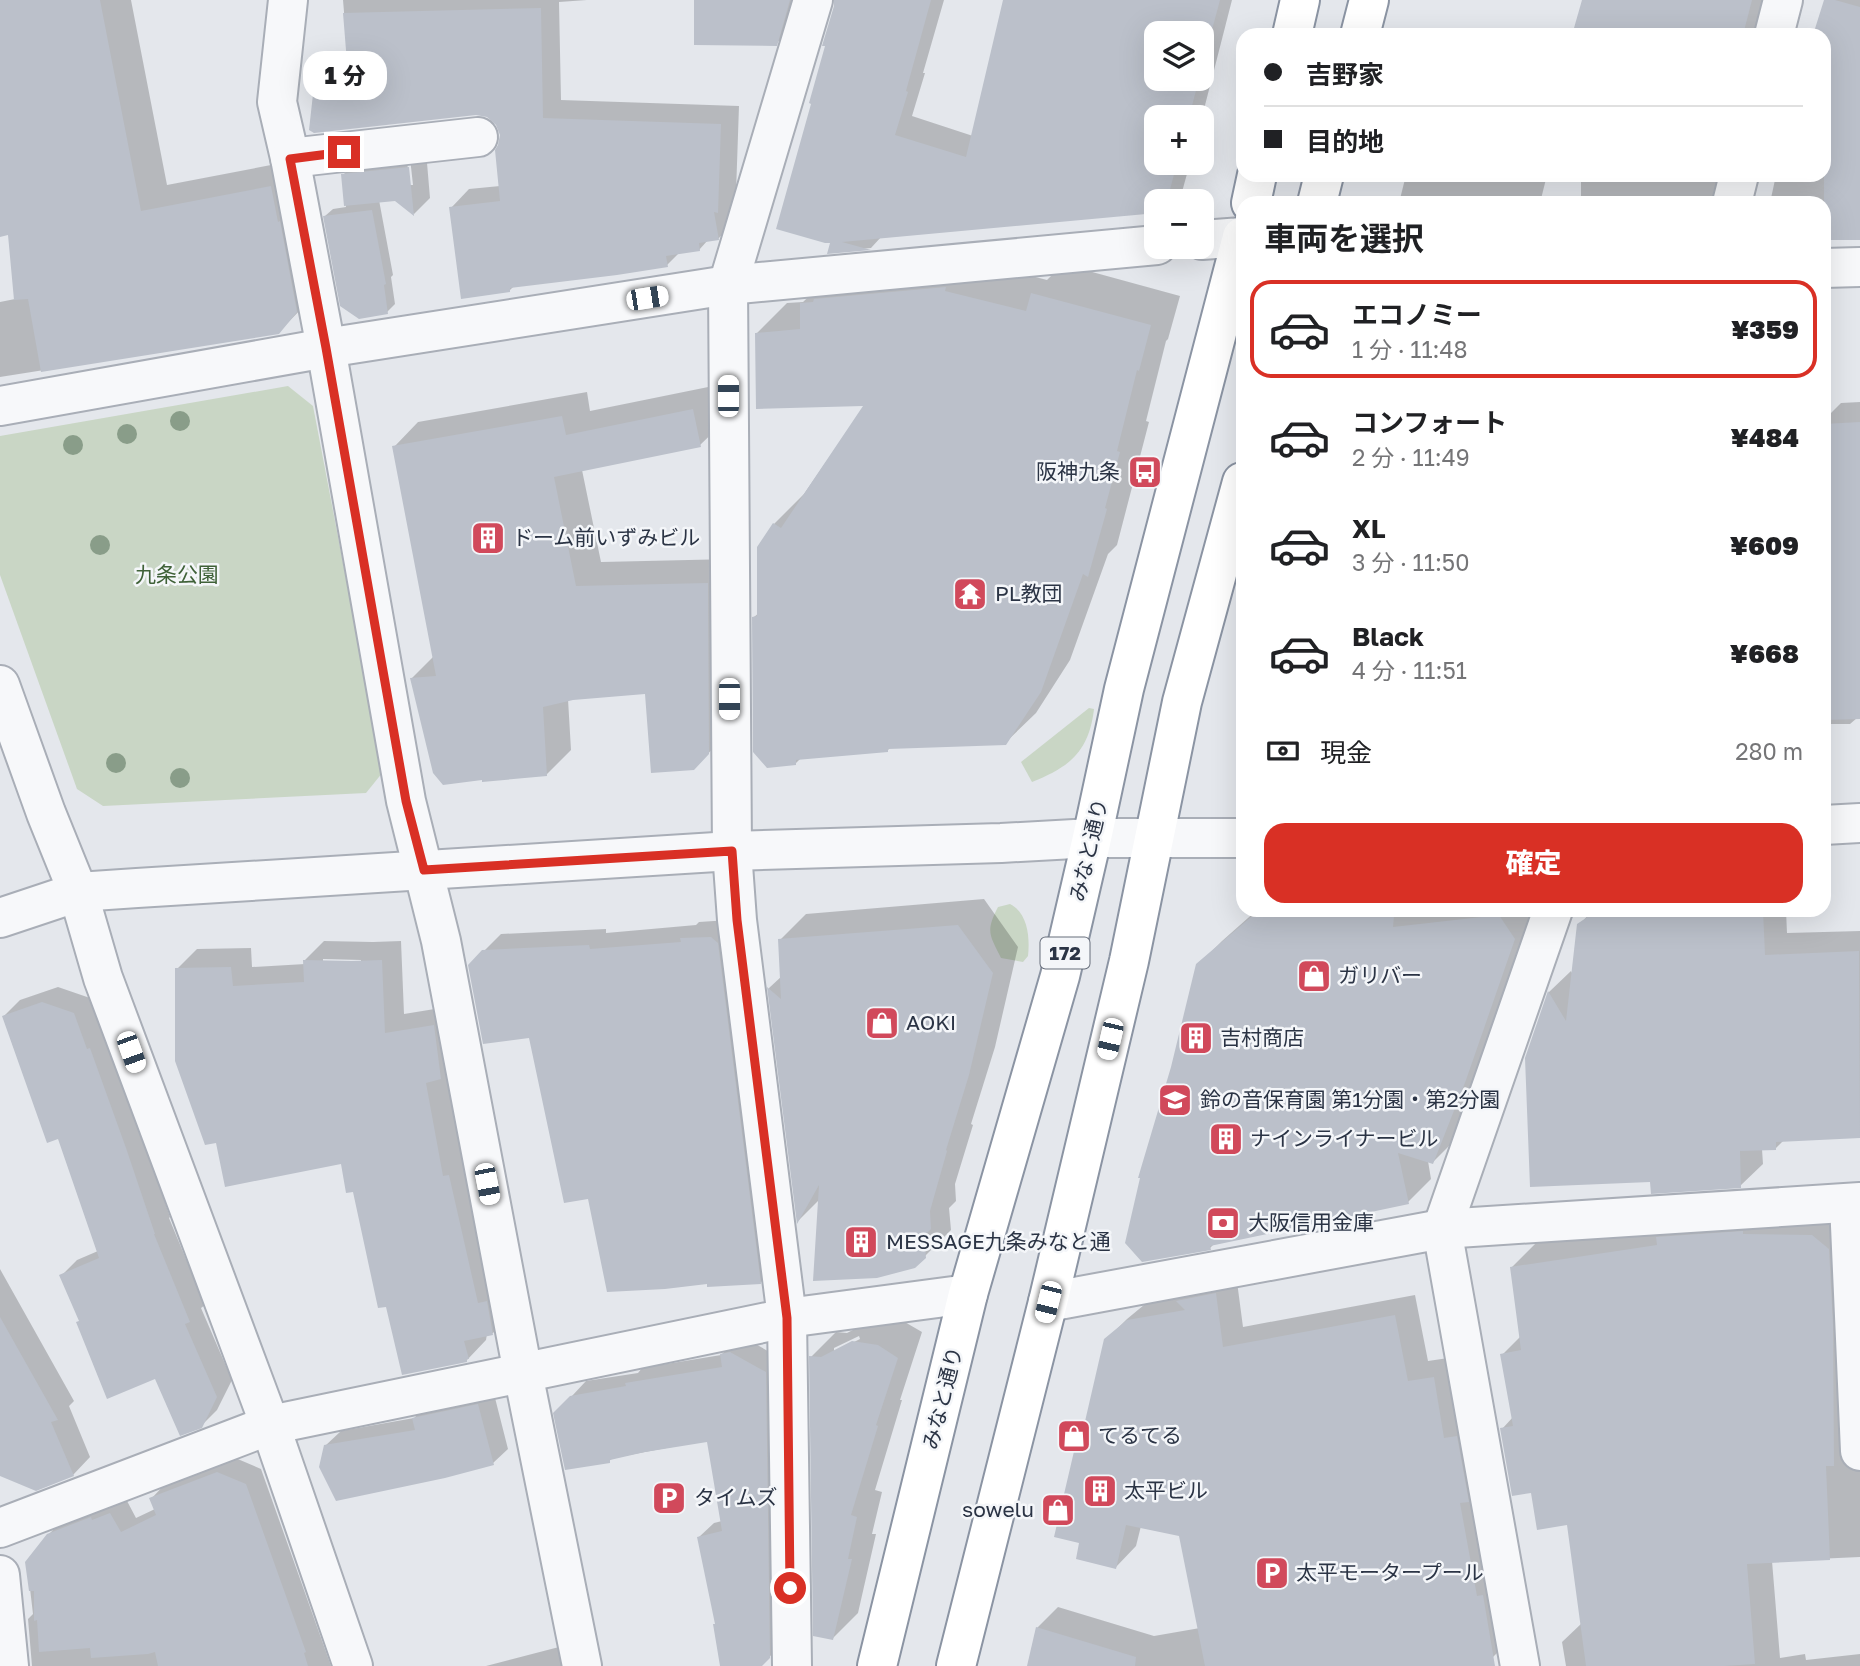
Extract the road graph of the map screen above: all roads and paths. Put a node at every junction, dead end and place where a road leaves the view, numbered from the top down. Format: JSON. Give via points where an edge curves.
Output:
{"nodes":[{"id":1,"x":288,"y":0,"type":"edge"},
{"id":2,"x":813,"y":0,"type":"edge"},
{"id":3,"x":1300,"y":0,"type":"edge"},
{"id":4,"x":1369,"y":0,"type":"edge"},
{"id":5,"x":1783,"y":0,"type":"edge"},
{"id":6,"x":1294,"y":28,"type":"edge"},
{"id":7,"x":1362,"y":28,"type":"edge"},
{"id":8,"x":1776,"y":28,"type":"edge"},
{"id":9,"x":478,"y":137,"type":"dead end"},
{"id":10,"x":290,"y":159,"type":"junction"},
{"id":11,"x":1236,"y":237,"type":"edge"},
{"id":12,"x":1214,"y":239,"type":"edge"},
{"id":13,"x":1144,"y":246,"type":"edge"},
{"id":14,"x":1236,"y":260,"type":"edge"},
{"id":15,"x":1860,"y":267,"type":"edge"},
{"id":16,"x":1831,"y":268,"type":"edge"},
{"id":17,"x":727,"y":285,"type":"junction"},
{"id":18,"x":326,"y":348,"type":"junction"},
{"id":19,"x":0,"y":406,"type":"edge"},
{"id":20,"x":1236,"y":504,"type":"edge"},
{"id":21,"x":0,"y":685,"type":"edge"},
{"id":22,"x":1860,"y":824,"type":"edge"},
{"id":23,"x":1831,"y":825,"type":"edge"},
{"id":24,"x":1154,"y":837,"type":"junction"},
{"id":25,"x":1092,"y":838,"type":"junction"},
{"id":26,"x":1236,"y":838,"type":"edge"},
{"id":27,"x":732,"y":851,"type":"junction"},
{"id":28,"x":424,"y":870,"type":"junction"},
{"id":29,"x":78,"y":892,"type":"junction"},
{"id":30,"x":1551,"y":917,"type":"edge"},
{"id":31,"x":0,"y":918,"type":"edge"},
{"id":32,"x":1854,"y":1202,"type":"edge"},
{"id":33,"x":1442,"y":1229,"type":"junction"},
{"id":34,"x":968,"y":1294,"type":"junction"},
{"id":35,"x":1048,"y":1302,"type":"junction"},
{"id":36,"x":787,"y":1318,"type":"junction"},
{"id":37,"x":523,"y":1373,"type":"junction"},
{"id":38,"x":270,"y":1425,"type":"junction"},
{"id":39,"x":1860,"y":1451,"type":"edge"},
{"id":40,"x":0,"y":1528,"type":"edge"},
{"id":41,"x":0,"y":1575,"type":"edge"},
{"id":42,"x":9,"y":1666,"type":"edge"},
{"id":43,"x":354,"y":1666,"type":"edge"},
{"id":44,"x":582,"y":1666,"type":"edge"},
{"id":45,"x":792,"y":1666,"type":"edge"},
{"id":46,"x":877,"y":1666,"type":"edge"},
{"id":47,"x":956,"y":1666,"type":"edge"},
{"id":48,"x":1520,"y":1666,"type":"edge"}],
"edges":[{"from":1,"to":10,"type":"street","via":[[277,102]]},
{"from":2,"to":17,"type":"street"},
{"from":3,"to":6,"type":"highway"},
{"from":4,"to":7,"type":"highway"},
{"from":5,"to":8,"type":"street"},
{"from":9,"to":10,"type":"street"},
{"from":10,"to":18,"type":"street"},
{"from":11,"to":12,"type":"street"},
{"from":13,"to":17,"type":"street"},
{"from":14,"to":25,"type":"highway","name":"みなと通り","number":"172","via":[[1124,689]]},
{"from":15,"to":16,"type":"street"},
{"from":17,"to":18,"type":"street"},
{"from":17,"to":27,"type":"street"},
{"from":18,"to":19,"type":"street"},
{"from":18,"to":28,"type":"street","via":[[406,801]]},
{"from":20,"to":24,"type":"highway","via":[[1182,702]]},
{"from":21,"to":29,"type":"street"},
{"from":22,"to":23,"type":"street"},
{"from":24,"to":25,"type":"street"},
{"from":24,"to":26,"type":"street"},
{"from":24,"to":35,"type":"highway"},
{"from":25,"to":27,"type":"street"},
{"from":25,"to":34,"type":"highway","name":"みなと通り","number":"172","via":[[1060,976]]},
{"from":27,"to":28,"type":"street"},
{"from":27,"to":36,"type":"street","via":[[738,934]]},
{"from":28,"to":29,"type":"street"},
{"from":28,"to":37,"type":"street"},
{"from":29,"to":31,"type":"street"},
{"from":29,"to":38,"type":"street","via":[[103,978]]},
{"from":30,"to":33,"type":"street"},
{"from":32,"to":33,"type":"street"},
{"from":32,"to":39,"type":"street"},
{"from":33,"to":35,"type":"street"},
{"from":33,"to":48,"type":"street"},
{"from":34,"to":36,"type":"street"},
{"from":34,"to":46,"type":"highway","name":"みなと通り","number":"172"},
{"from":35,"to":47,"type":"highway"},
{"from":36,"to":37,"type":"street"},
{"from":36,"to":45,"type":"street"},
{"from":37,"to":38,"type":"street"},
{"from":37,"to":44,"type":"street"},
{"from":38,"to":40,"type":"street"},
{"from":38,"to":43,"type":"street"},
{"from":41,"to":42,"type":"street"}]}
